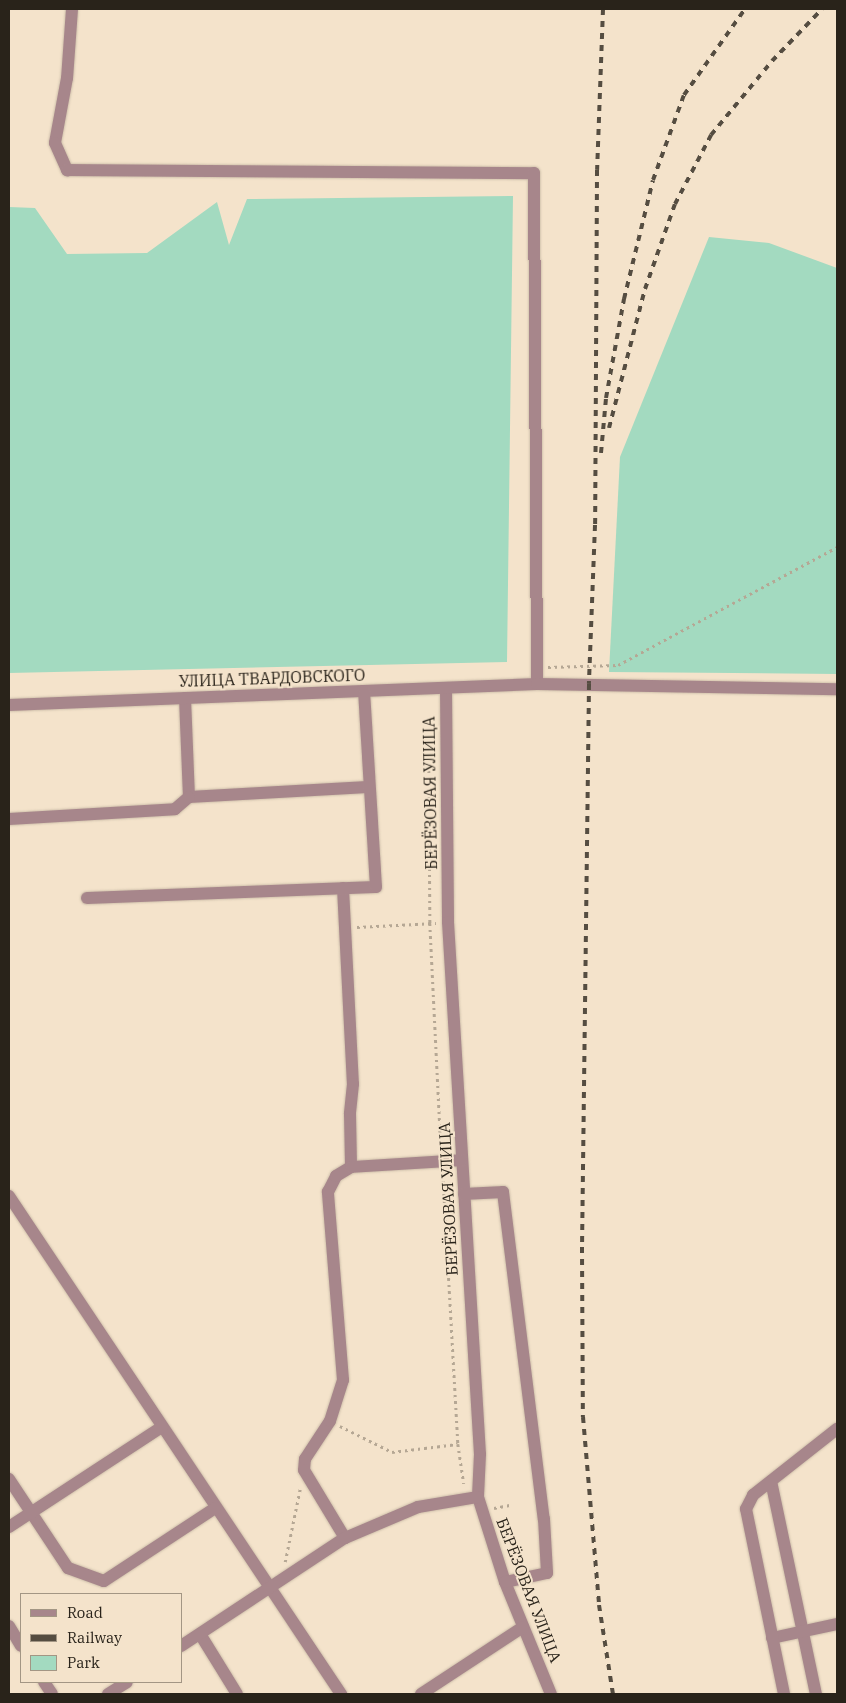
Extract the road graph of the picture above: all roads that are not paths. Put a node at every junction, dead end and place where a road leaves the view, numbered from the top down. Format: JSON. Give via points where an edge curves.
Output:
{"nodes":[{"id":1,"x":72,"y":9,"type":"edge"},
{"id":2,"x":537,"y":684,"type":"junction"},
{"id":3,"x":446,"y":688,"type":"junction"},
{"id":4,"x":837,"y":689,"type":"edge"},
{"id":5,"x":364,"y":691,"type":"junction"},
{"id":6,"x":186,"y":698,"type":"junction"},
{"id":7,"x":9,"y":705,"type":"edge"},
{"id":8,"x":368,"y":787,"type":"junction"},
{"id":9,"x":189,"y":797,"type":"junction"},
{"id":10,"x":9,"y":819,"type":"edge"},
{"id":11,"x":343,"y":888,"type":"junction"},
{"id":12,"x":87,"y":898,"type":"dead end"},
{"id":13,"x":462,"y":1160,"type":"junction"},
{"id":14,"x":351,"y":1167,"type":"junction"},
{"id":15,"x":464,"y":1194,"type":"junction"},
{"id":16,"x":10,"y":1201,"type":"edge"},
{"id":17,"x":162,"y":1427,"type":"junction"},
{"id":18,"x":837,"y":1429,"type":"edge"},
{"id":19,"x":9,"y":1479,"type":"edge"},
{"id":20,"x":771,"y":1481,"type":"junction"},
{"id":21,"x":478,"y":1497,"type":"junction"},
{"id":22,"x":215,"y":1508,"type":"junction"},
{"id":23,"x":31,"y":1512,"type":"junction"},
{"id":24,"x":9,"y":1527,"type":"edge"},
{"id":25,"x":345,"y":1538,"type":"junction"},
{"id":26,"x":505,"y":1582,"type":"junction"},
{"id":27,"x":268,"y":1589,"type":"junction"},
{"id":28,"x":837,"y":1624,"type":"edge"},
{"id":29,"x":9,"y":1626,"type":"edge"},
{"id":30,"x":524,"y":1627,"type":"junction"},
{"id":31,"x":803,"y":1632,"type":"junction"},
{"id":32,"x":200,"y":1634,"type":"junction"},
{"id":33,"x":772,"y":1638,"type":"junction"},
{"id":34,"x":20,"y":1644,"type":"edge"},
{"id":35,"x":182,"y":1645,"type":"edge"},
{"id":36,"x":45,"y":1683,"type":"edge"},
{"id":37,"x":125,"y":1683,"type":"edge"},
{"id":38,"x":52,"y":1694,"type":"edge"},
{"id":39,"x":108,"y":1694,"type":"edge"},
{"id":40,"x":237,"y":1694,"type":"edge"},
{"id":41,"x":340,"y":1694,"type":"edge"},
{"id":42,"x":421,"y":1694,"type":"edge"},
{"id":43,"x":551,"y":1694,"type":"edge"},
{"id":44,"x":784,"y":1694,"type":"edge"},
{"id":45,"x":816,"y":1694,"type":"edge"}],
"edges":[{"from":1,"to":2,"type":"street","via":[[67,78],[55,143],[67,170],[534,173]]},
{"from":2,"to":3,"type":"street","name":"УЛИЦА ТВАРДОВСКОГО"},
{"from":2,"to":4,"type":"street","name":"УЛИЦА ТВАРДОВСКОГО"},
{"from":3,"to":5,"type":"street","name":"УЛИЦА ТВАРДОВСКОГО"},
{"from":3,"to":13,"type":"street","name":"БЕРЁЗОВАЯ УЛИЦА","via":[[448,922]]},
{"from":5,"to":6,"type":"street","name":"УЛИЦА ТВАРДОВСКОГО"},
{"from":5,"to":8,"type":"street"},
{"from":6,"to":7,"type":"street","name":"УЛИЦА ТВАРДОВСКОГО"},
{"from":6,"to":9,"type":"street"},
{"from":8,"to":9,"type":"street"},
{"from":8,"to":11,"type":"street","via":[[372,795],[376,887]]},
{"from":9,"to":10,"type":"street","via":[[175,809]]},
{"from":11,"to":12,"type":"street"},
{"from":11,"to":14,"type":"street","via":[[353,1084]]},
{"from":13,"to":14,"type":"street"},
{"from":13,"to":15,"type":"street","name":"БЕРЁЗОВАЯ УЛИЦА"},
{"from":14,"to":25,"type":"street","via":[[336,1176],[328,1192],[342,1380],[330,1421],[305,1459],[304,1470]]},
{"from":15,"to":21,"type":"street","name":"БЕРЁЗОВАЯ УЛИЦА","via":[[480,1454]]},
{"from":15,"to":26,"type":"street","via":[[503,1192],[544,1519],[547,1573]]},
{"from":16,"to":17,"type":"street"},
{"from":17,"to":22,"type":"street"},
{"from":17,"to":23,"type":"street"},
{"from":18,"to":20,"type":"street"},
{"from":19,"to":23,"type":"street"},
{"from":20,"to":31,"type":"street"},
{"from":20,"to":33,"type":"street","via":[[753,1494],[746,1509]]},
{"from":21,"to":25,"type":"street","via":[[418,1507]]},
{"from":21,"to":26,"type":"street","name":"БЕРЁЗОВАЯ УЛИЦА"},
{"from":22,"to":23,"type":"street","via":[[104,1581],[68,1568]]},
{"from":22,"to":27,"type":"street"},
{"from":23,"to":24,"type":"street"},
{"from":25,"to":27,"type":"street"},
{"from":26,"to":30,"type":"street","name":"БЕРЁЗОВАЯ УЛИЦА"},
{"from":27,"to":32,"type":"street"},
{"from":27,"to":41,"type":"street"},
{"from":28,"to":31,"type":"street"},
{"from":29,"to":34,"type":"street"},
{"from":30,"to":42,"type":"street"},
{"from":30,"to":43,"type":"street","name":"БЕРЁЗОВАЯ УЛИЦА"},
{"from":31,"to":33,"type":"street"},
{"from":31,"to":45,"type":"street"},
{"from":32,"to":35,"type":"street"},
{"from":32,"to":40,"type":"street"},
{"from":33,"to":44,"type":"street"},
{"from":36,"to":38,"type":"street"},
{"from":37,"to":39,"type":"street"}]}
